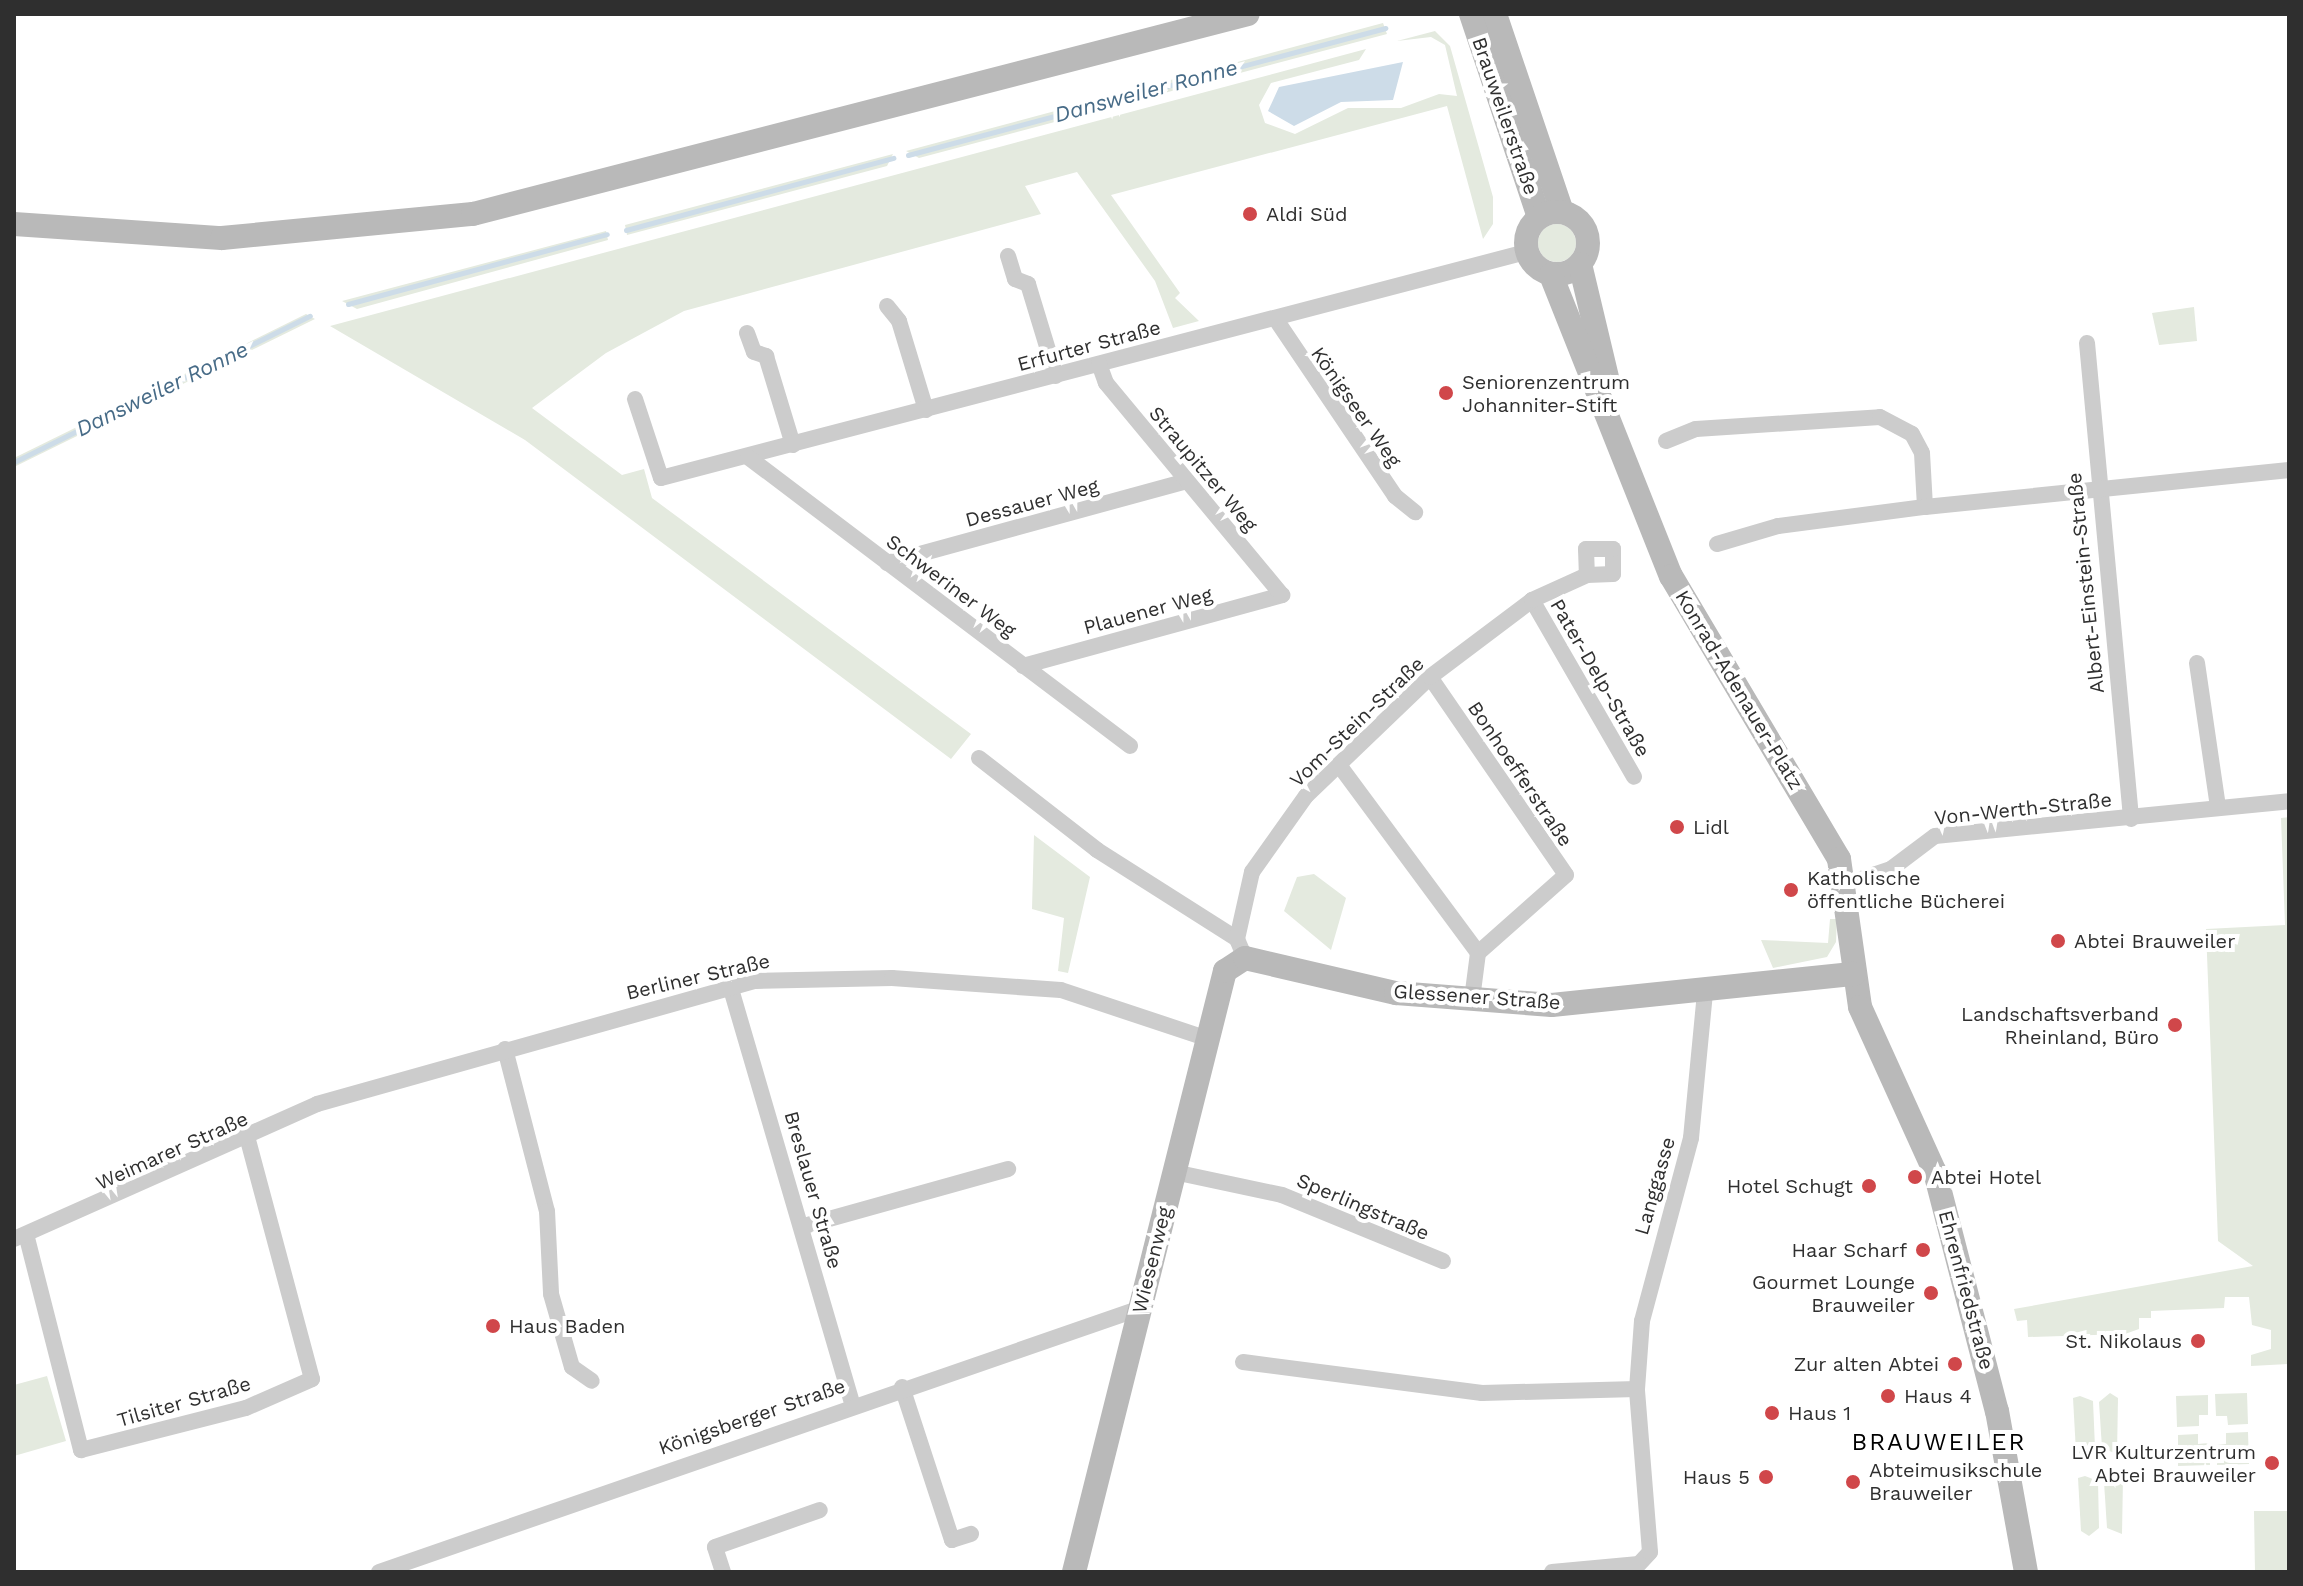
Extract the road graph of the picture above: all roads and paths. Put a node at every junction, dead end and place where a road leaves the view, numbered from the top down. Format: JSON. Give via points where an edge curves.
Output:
{"nodes":[{"id":1,"x":1248,"y":14,"type":"edge"},
{"id":2,"x":1471,"y":14,"type":"edge"},
{"id":3,"x":1495,"y":14,"type":"edge"},
{"id":4,"x":1551,"y":215,"type":"junction"},
{"id":5,"x":14,"y":224,"type":"edge"},
{"id":6,"x":1526,"y":252,"type":"junction"},
{"id":7,"x":1008,"y":256,"type":"dead end"},
{"id":8,"x":1580,"y":264,"type":"junction"},
{"id":9,"x":1551,"y":275,"type":"junction"},
{"id":10,"x":887,"y":306,"type":"dead end"},
{"id":11,"x":1275,"y":318,"type":"junction"},
{"id":12,"x":747,"y":333,"type":"dead end"},
{"id":13,"x":2087,"y":343,"type":"dead end"},
{"id":14,"x":1099,"y":364,"type":"junction"},
{"id":15,"x":1056,"y":376,"type":"junction"},
{"id":16,"x":635,"y":399,"type":"dead end"},
{"id":17,"x":1608,"y":408,"type":"junction"},
{"id":18,"x":926,"y":410,"type":"junction"},
{"id":19,"x":1666,"y":441,"type":"dead end"},
{"id":20,"x":793,"y":445,"type":"junction"},
{"id":21,"x":748,"y":457,"type":"junction"},
{"id":22,"x":2289,"y":470,"type":"edge"},
{"id":23,"x":1187,"y":481,"type":"junction"},
{"id":24,"x":2096,"y":493,"type":"junction"},
{"id":25,"x":1925,"y":507,"type":"junction"},
{"id":26,"x":1415,"y":512,"type":"dead end"},
{"id":27,"x":1717,"y":544,"type":"dead end"},
{"id":28,"x":887,"y":563,"type":"junction"},
{"id":29,"x":1587,"y":575,"type":"dead end"},
{"id":30,"x":1282,"y":595,"type":"joint"},
{"id":31,"x":1532,"y":600,"type":"junction"},
{"id":32,"x":2197,"y":663,"type":"dead end"},
{"id":33,"x":1023,"y":666,"type":"junction"},
{"id":34,"x":1430,"y":677,"type":"junction"},
{"id":35,"x":1130,"y":746,"type":"dead end"},
{"id":36,"x":979,"y":758,"type":"dead end"},
{"id":37,"x":1339,"y":765,"type":"junction"},
{"id":38,"x":1634,"y":777,"type":"dead end"},
{"id":39,"x":2289,"y":801,"type":"edge"},
{"id":40,"x":2218,"y":807,"type":"junction"},
{"id":41,"x":2131,"y":819,"type":"junction"},
{"id":42,"x":1846,"y":884,"type":"junction"},
{"id":43,"x":1241,"y":949,"type":"junction"},
{"id":44,"x":1478,"y":953,"type":"junction"},
{"id":45,"x":1854,"y":974,"type":"junction"},
{"id":46,"x":731,"y":989,"type":"junction"},
{"id":47,"x":1705,"y":993,"type":"junction"},
{"id":48,"x":1472,"y":999,"type":"junction"},
{"id":49,"x":1205,"y":1038,"type":"junction"},
{"id":50,"x":505,"y":1049,"type":"junction"},
{"id":51,"x":346,"y":1095,"type":"joint"},
{"id":52,"x":248,"y":1140,"type":"junction"},
{"id":53,"x":1008,"y":1169,"type":"dead end"},
{"id":54,"x":1174,"y":1172,"type":"junction"},
{"id":55,"x":804,"y":1226,"type":"junction"},
{"id":56,"x":20,"y":1239,"type":"edge"},
{"id":57,"x":1443,"y":1261,"type":"dead end"},
{"id":58,"x":1141,"y":1308,"type":"junction"},
{"id":59,"x":1243,"y":1362,"type":"dead end"},
{"id":60,"x":592,"y":1381,"type":"dead end"},
{"id":61,"x":902,"y":1387,"type":"junction"},
{"id":62,"x":1637,"y":1389,"type":"junction"},
{"id":63,"x":852,"y":1403,"type":"junction"},
{"id":64,"x":820,"y":1510,"type":"dead end"},
{"id":65,"x":971,"y":1534,"type":"dead end"},
{"id":66,"x":1639,"y":1568,"type":"edge"},
{"id":67,"x":379,"y":1572,"type":"edge"},
{"id":68,"x":723,"y":1572,"type":"edge"},
{"id":69,"x":1074,"y":1572,"type":"edge"},
{"id":70,"x":1552,"y":1572,"type":"edge"},
{"id":71,"x":2026,"y":1572,"type":"edge"}],
"edges":[{"from":1,"to":5,"type":"street","via":[[460,217],[222,238]]},
{"from":2,"to":4,"type":"street","name":"Brauweilerstraße"},
{"from":3,"to":4,"type":"street","name":"Brauweilerstraße"},
{"from":4,"to":6,"type":"street","via":[[1529,229]]},
{"from":4,"to":8,"type":"street","via":[[1585,229]]},
{"from":6,"to":9,"type":"street"},
{"from":6,"to":11,"type":"street","name":"Erfurter Straße"},
{"from":7,"to":15,"type":"street","via":[[1015,279],[1028,284]]},
{"from":8,"to":9,"type":"street"},
{"from":8,"to":17,"type":"street","name":"Konrad-Adenauer-Platz"},
{"from":9,"to":17,"type":"street","name":"Konrad-Adenauer-Platz"},
{"from":10,"to":18,"type":"street","via":[[899,321]]},
{"from":11,"to":14,"type":"street","name":"Erfurter Straße"},
{"from":11,"to":26,"type":"street","name":"Königseer Weg","via":[[1395,496]]},
{"from":12,"to":20,"type":"street","via":[[754,352],[766,356]]},
{"from":13,"to":24,"type":"street","name":"Albert-Einstein-Straße"},
{"from":14,"to":15,"type":"street","name":"Erfurter Straße"},
{"from":14,"to":23,"type":"street","name":"Straupitzer Weg"},
{"from":15,"to":18,"type":"street","name":"Erfurter Straße"},
{"from":16,"to":21,"type":"street","name":"Erfurter Straße","via":[[661,478]]},
{"from":17,"to":42,"type":"street","name":"Konrad-Adenauer-Platz","via":[[1671,576],[1833,845]]},
{"from":18,"to":20,"type":"street","name":"Erfurter Straße"},
{"from":19,"to":25,"type":"street","via":[[1696,429],[1880,417],[1912,434],[1922,453]]},
{"from":20,"to":21,"type":"street","name":"Erfurter Straße"},
{"from":21,"to":28,"type":"street","name":"Schweriner Weg"},
{"from":22,"to":24,"type":"street"},
{"from":23,"to":28,"type":"street","name":"Dessauer Weg"},
{"from":23,"to":30,"type":"street","name":"Straupitzer Weg"},
{"from":24,"to":25,"type":"street"},
{"from":24,"to":41,"type":"street","name":"Albert-Einstein-Straße"},
{"from":25,"to":27,"type":"street","via":[[1778,526]]},
{"from":28,"to":33,"type":"street","name":"Schweriner Weg"},
{"from":29,"to":31,"type":"street","name":"Vom-Stein-Straße"},
{"from":30,"to":33,"type":"street","name":"Plauener Weg"},
{"from":31,"to":34,"type":"street","name":"Vom-Stein-Straße"},
{"from":31,"to":38,"type":"street","name":"Pater-Delp-Straße"},
{"from":32,"to":40,"type":"street"},
{"from":33,"to":35,"type":"street","name":"Schweriner Weg"},
{"from":34,"to":37,"type":"street","name":"Vom-Stein-Straße"},
{"from":34,"to":44,"type":"street","name":"Bonhoefferstraße","via":[[1566,875]]},
{"from":36,"to":43,"type":"street","name":"Glessener Straße","via":[[1097,850]]},
{"from":37,"to":43,"type":"street","name":"Vom-Stein-Straße","via":[[1306,796],[1252,872]]},
{"from":37,"to":44,"type":"street"},
{"from":39,"to":40,"type":"street","name":"Von-Werth-Straße"},
{"from":40,"to":41,"type":"street","name":"Von-Werth-Straße"},
{"from":41,"to":42,"type":"street","name":"Von-Werth-Straße","via":[[1935,836],[1891,869]]},
{"from":42,"to":45,"type":"street","name":"Konrad-Adenauer-Platz"},
{"from":43,"to":48,"type":"street","name":"Glessener Straße","via":[[1396,993]]},
{"from":43,"to":49,"type":"street","name":"Wiesenweg","via":[[1225,971]]},
{"from":44,"to":48,"type":"street"},
{"from":45,"to":47,"type":"street","name":"Glessener Straße"},
{"from":45,"to":71,"type":"street","name":"Ehrenfriedstraße","via":[[1866,1025],[1935,1172],[1997,1411]]},
{"from":46,"to":49,"type":"street","name":"Berliner Straße","via":[[793,977],[988,982],[1095,998]]},
{"from":46,"to":50,"type":"street","name":"Berliner Straße"},
{"from":46,"to":55,"type":"street","name":"Breslauer Straße"},
{"from":47,"to":48,"type":"street","name":"Glessener Straße","via":[[1552,1005]]},
{"from":47,"to":62,"type":"street","name":"Langgasse","via":[[1691,1138],[1653,1266]]},
{"from":49,"to":54,"type":"street","name":"Wiesenweg"},
{"from":50,"to":51,"type":"street","name":"Berliner Straße"},
{"from":50,"to":60,"type":"street","via":[[547,1211],[551,1294],[572,1367]]},
{"from":51,"to":52,"type":"street","name":"Weimarer Straße"},
{"from":52,"to":56,"type":"street","name":"Weimarer Straße"},
{"from":52,"to":56,"type":"street","name":"Tilsiter Straße","via":[[312,1379],[273,1397],[81,1450]]},
{"from":53,"to":55,"type":"street"},
{"from":54,"to":57,"type":"street","name":"Sperlingstraße","via":[[1282,1195]]},
{"from":54,"to":58,"type":"street","name":"Wiesenweg"},
{"from":55,"to":63,"type":"street","name":"Breslauer Straße"},
{"from":58,"to":61,"type":"street","name":"Königsberger Straße"},
{"from":58,"to":69,"type":"street","name":"Wiesenweg"},
{"from":59,"to":62,"type":"street","via":[[1482,1393]]},
{"from":61,"to":63,"type":"street","name":"Königsberger Straße"},
{"from":61,"to":65,"type":"street","via":[[952,1540]]},
{"from":62,"to":66,"type":"street","name":"Langgasse","via":[[1650,1552]]},
{"from":63,"to":67,"type":"street","name":"Königsberger Straße"},
{"from":64,"to":68,"type":"street","via":[[715,1547]]},
{"from":66,"to":70,"type":"street"}]}
